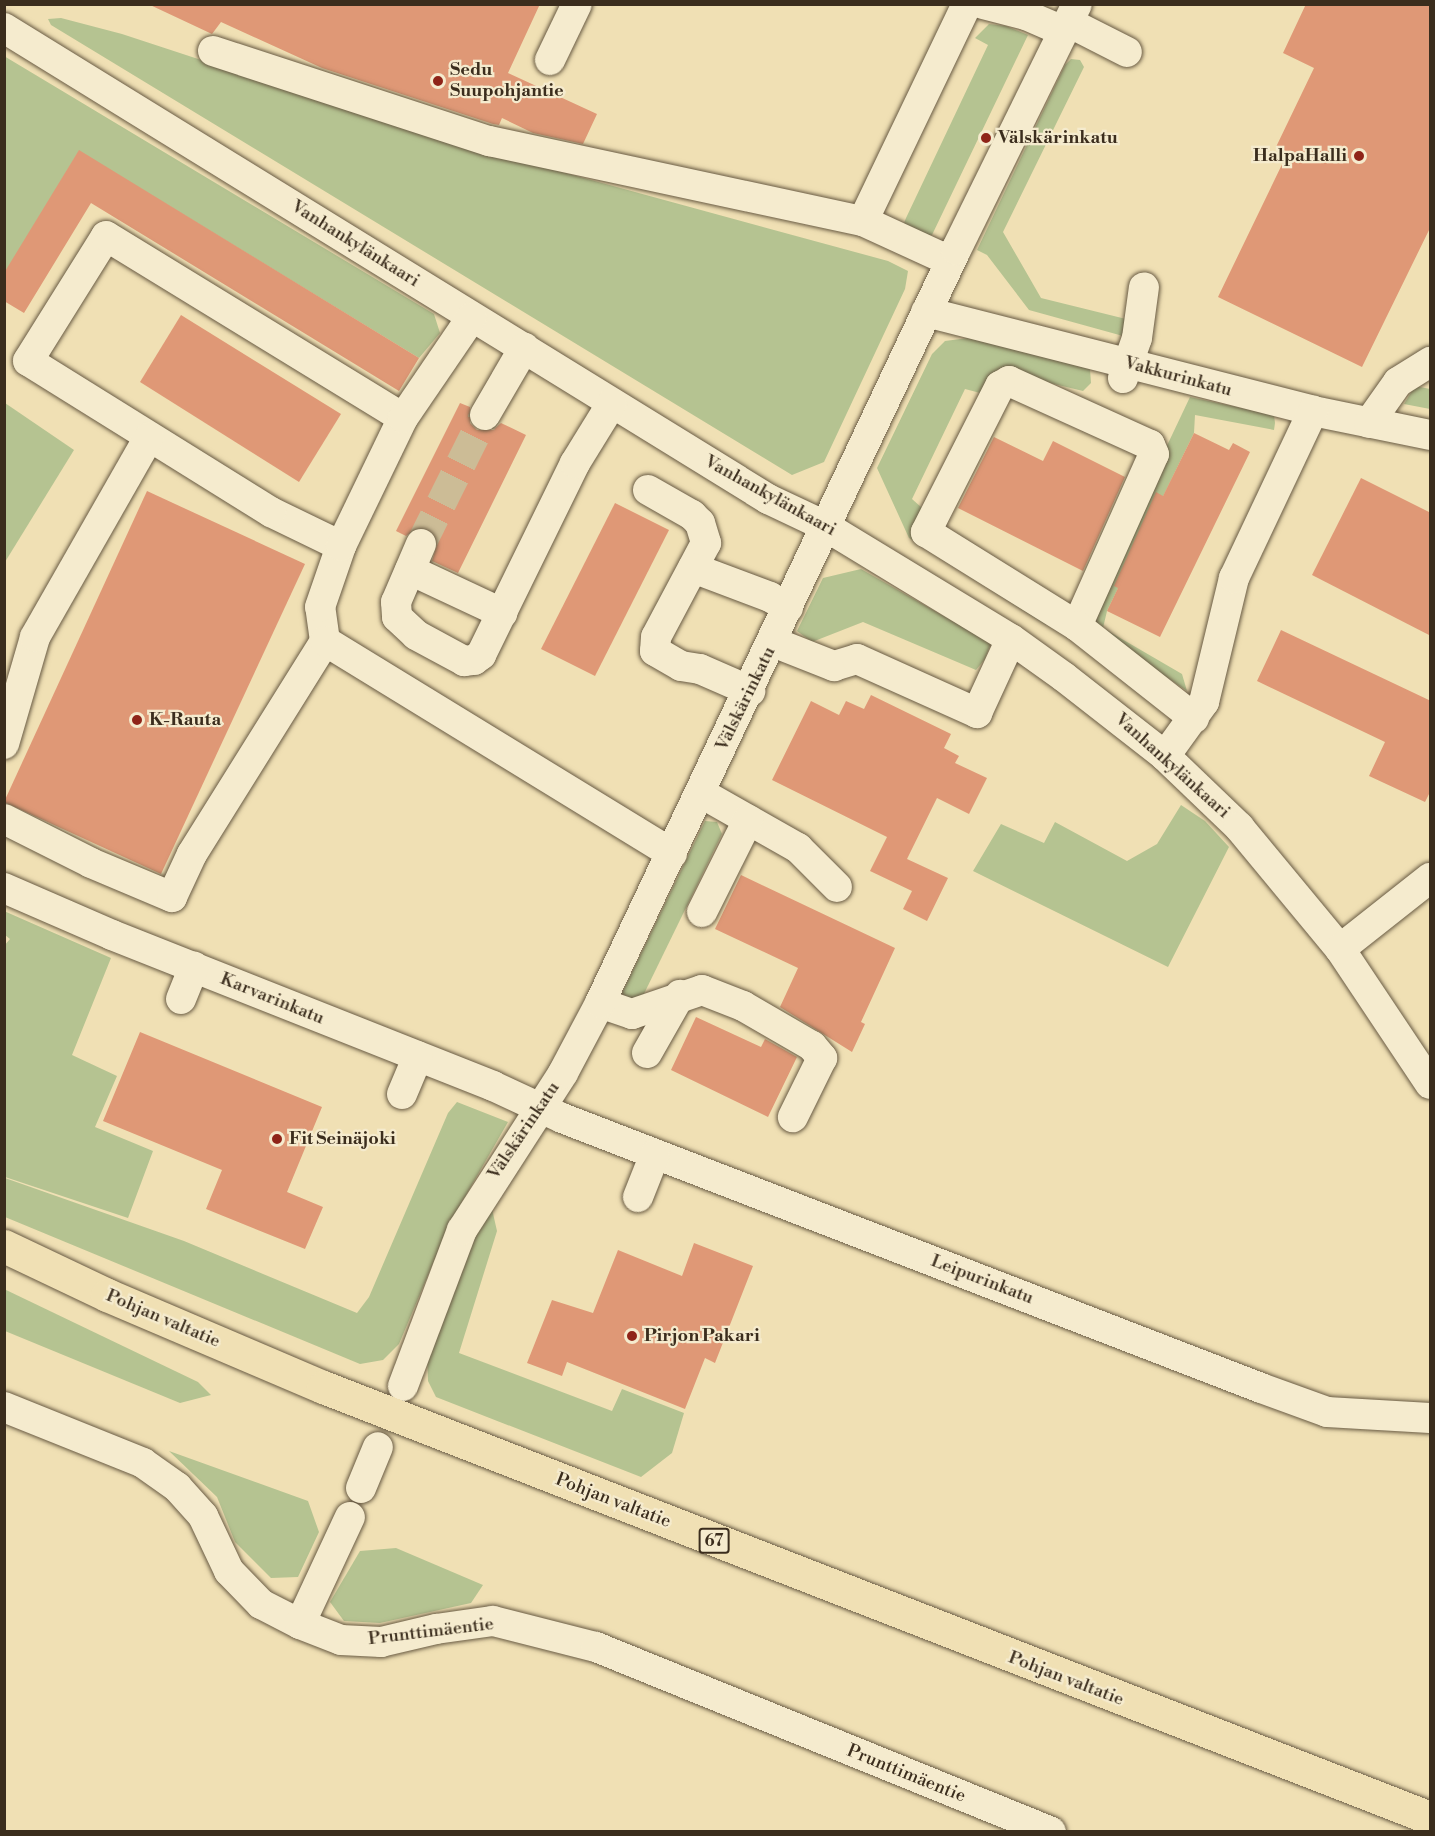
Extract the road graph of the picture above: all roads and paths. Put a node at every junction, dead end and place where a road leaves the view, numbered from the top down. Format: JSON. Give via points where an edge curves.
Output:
{"nodes":[{"id":1,"x":577,"y":4,"type":"edge"},
{"id":2,"x":967,"y":4,"type":"edge"},
{"id":3,"x":983,"y":4,"type":"edge"},
{"id":4,"x":1069,"y":19,"type":"edge"},
{"id":5,"x":4,"y":28,"type":"edge"},
{"id":6,"x":213,"y":51,"type":"dead end"},
{"id":7,"x":1127,"y":51,"type":"dead end"},
{"id":8,"x":550,"y":60,"type":"dead end"},
{"id":9,"x":863,"y":221,"type":"junction"},
{"id":10,"x":950,"y":261,"type":"junction"},
{"id":11,"x":1144,"y":287,"type":"dead end"},
{"id":12,"x":926,"y":312,"type":"junction"},
{"id":13,"x":472,"y":317,"type":"junction"},
{"id":14,"x":524,"y":348,"type":"junction"},
{"id":15,"x":1431,"y":362,"type":"edge"},
{"id":16,"x":1126,"y":371,"type":"junction"},
{"id":17,"x":612,"y":403,"type":"junction"},
{"id":18,"x":1313,"y":411,"type":"junction"},
{"id":19,"x":485,"y":415,"type":"tunnel mouth"},
{"id":20,"x":403,"y":418,"type":"junction"},
{"id":21,"x":1370,"y":423,"type":"junction"},
{"id":22,"x":1431,"y":435,"type":"edge"},
{"id":23,"x":149,"y":437,"type":"junction"},
{"id":24,"x":648,"y":490,"type":"dead end"},
{"id":25,"x":825,"y":526,"type":"junction"},
{"id":26,"x":341,"y":546,"type":"junction"},
{"id":27,"x":693,"y":568,"type":"junction"},
{"id":28,"x":788,"y":608,"type":"junction"},
{"id":29,"x":502,"y":613,"type":"junction"},
{"id":30,"x":1077,"y":626,"type":"junction"},
{"id":31,"x":1011,"y":639,"type":"junction"},
{"id":32,"x":325,"y":641,"type":"junction"},
{"id":33,"x":773,"y":642,"type":"junction"},
{"id":34,"x":750,"y":690,"type":"junction"},
{"id":35,"x":1194,"y":718,"type":"junction"},
{"id":36,"x":4,"y":744,"type":"edge"},
{"id":37,"x":1165,"y":756,"type":"junction"},
{"id":38,"x":701,"y":793,"type":"junction"},
{"id":39,"x":4,"y":819,"type":"edge"},
{"id":40,"x":748,"y":820,"type":"junction"},
{"id":41,"x":672,"y":854,"type":"junction"},
{"id":42,"x":1431,"y":878,"type":"edge"},
{"id":43,"x":837,"y":887,"type":"dead end"},
{"id":44,"x":4,"y":888,"type":"edge"},
{"id":45,"x":702,"y":912,"type":"dead end"},
{"id":46,"x":1340,"y":949,"type":"junction"},
{"id":47,"x":194,"y":968,"type":"junction"},
{"id":48,"x":680,"y":995,"type":"junction"},
{"id":49,"x":181,"y":999,"type":"dead end"},
{"id":50,"x":600,"y":1003,"type":"junction"},
{"id":51,"x":647,"y":1053,"type":"dead end"},
{"id":52,"x":418,"y":1056,"type":"junction"},
{"id":53,"x":1431,"y":1084,"type":"edge"},
{"id":54,"x":402,"y":1094,"type":"dead end"},
{"id":55,"x":541,"y":1108,"type":"junction"},
{"id":56,"x":793,"y":1117,"type":"dead end"},
{"id":57,"x":655,"y":1154,"type":"junction"},
{"id":58,"x":639,"y":1197,"type":"dead end"},
{"id":59,"x":4,"y":1246,"type":"edge"},
{"id":60,"x":403,"y":1386,"type":"dead end"},
{"id":61,"x":4,"y":1407,"type":"edge"},
{"id":62,"x":1431,"y":1418,"type":"edge"},
{"id":63,"x":378,"y":1447,"type":"dead end"},
{"id":64,"x":361,"y":1488,"type":"dead end"},
{"id":65,"x":350,"y":1517,"type":"dead end"},
{"id":66,"x":300,"y":1624,"type":"junction"},
{"id":67,"x":1431,"y":1818,"type":"edge"},
{"id":68,"x":1051,"y":1832,"type":"edge"}],
"edges":[{"from":1,"to":8,"type":"street"},
{"from":2,"to":9,"type":"street"},
{"from":3,"to":4,"type":"street","via":[[1026,15]]},
{"from":4,"to":7,"type":"street"},
{"from":4,"to":10,"type":"street","name":"Välskärinkatu"},
{"from":5,"to":13,"type":"street","name":"Vanhankylänkaari"},
{"from":6,"to":9,"type":"street","via":[[489,141]]},
{"from":9,"to":10,"type":"street"},
{"from":10,"to":12,"type":"street","name":"Välskärinkatu"},
{"from":11,"to":16,"type":"street","via":[[1137,338]]},
{"from":12,"to":16,"type":"street","name":"Vakkurinkatu"},
{"from":12,"to":25,"type":"street","name":"Välskärinkatu"},
{"from":13,"to":14,"type":"street","name":"Vanhankylänkaari"},
{"from":13,"to":20,"type":"street"},
{"from":14,"to":17,"type":"street","name":"Vanhankylänkaari"},
{"from":14,"to":19,"type":"street"},
{"from":15,"to":21,"type":"street","via":[[1398,382]]},
{"from":16,"to":18,"type":"street","name":"Vakkurinkatu","via":[[1180,386]]},
{"from":17,"to":25,"type":"street","name":"Vanhankylänkaari","via":[[768,499]]},
{"from":17,"to":29,"type":"street","via":[[575,463]]},
{"from":18,"to":21,"type":"street","name":"Vakkurinkatu"},
{"from":18,"to":35,"type":"street","via":[[1234,578],[1215,666],[1204,702]]},
{"from":20,"to":23,"type":"street","via":[[106,236],[28,361]]},
{"from":20,"to":26,"type":"street"},
{"from":21,"to":22,"type":"street","name":"Vakkurinkatu"},
{"from":23,"to":26,"type":"street","via":[[271,512]]},
{"from":23,"to":36,"type":"street","via":[[35,637]]},
{"from":24,"to":27,"type":"street","via":[[700,523],[706,543]]},
{"from":25,"to":28,"type":"street","name":"Välskärinkatu"},
{"from":25,"to":31,"type":"street","name":"Vanhankylänkaari"},
{"from":26,"to":32,"type":"street","via":[[320,607]]},
{"from":27,"to":28,"type":"street","via":[[770,597]]},
{"from":27,"to":34,"type":"street","via":[[656,638],[656,651],[681,666],[700,669]]},
{"from":28,"to":33,"type":"street","name":"Välskärinkatu"},
{"from":29,"to":29,"type":"street","via":[[415,557],[396,602],[397,617],[416,635],[464,661],[481,655]]},
{"from":30,"to":30,"type":"street","via":[[1154,454],[1150,445],[1010,381],[1000,386],[926,532]]},
{"from":30,"to":35,"type":"street"},
{"from":31,"to":33,"type":"street","via":[[977,713],[857,659],[834,666]]},
{"from":31,"to":37,"type":"street","name":"Vanhankylänkaari","via":[[1118,716]]},
{"from":32,"to":39,"type":"street","via":[[192,854],[172,897],[91,863]]},
{"from":32,"to":41,"type":"street"},
{"from":33,"to":34,"type":"street","name":"Välskärinkatu"},
{"from":34,"to":38,"type":"street","name":"Välskärinkatu"},
{"from":35,"to":37,"type":"street"},
{"from":37,"to":46,"type":"street","name":"Vanhankylänkaari","via":[[1239,827]]},
{"from":38,"to":40,"type":"street"},
{"from":38,"to":41,"type":"street","name":"Välskärinkatu"},
{"from":40,"to":43,"type":"street","via":[[798,848]]},
{"from":40,"to":45,"type":"street"},
{"from":41,"to":50,"type":"street","name":"Välskärinkatu"},
{"from":42,"to":46,"type":"street"},
{"from":44,"to":47,"type":"street","name":"Karvarinkatu"},
{"from":46,"to":53,"type":"street","name":"Vanhankylänkaari"},
{"from":47,"to":49,"type":"street"},
{"from":47,"to":52,"type":"street","name":"Karvarinkatu"},
{"from":48,"to":50,"type":"street","via":[[632,1014]]},
{"from":48,"to":51,"type":"street"},
{"from":48,"to":56,"type":"street","via":[[702,990],[742,1006],[812,1046],[822,1058]]},
{"from":50,"to":55,"type":"street","name":"Välskärinkatu"},
{"from":52,"to":54,"type":"street"},
{"from":52,"to":55,"type":"street","name":"Karvarinkatu"},
{"from":55,"to":57,"type":"street","name":"Leipurinkatu"},
{"from":55,"to":60,"type":"street","name":"Välskärinkatu","via":[[462,1230]]},
{"from":57,"to":58,"type":"street"},
{"from":57,"to":62,"type":"street","name":"Leipurinkatu","via":[[1327,1412]]},
{"from":59,"to":67,"type":"main road","name":"Pohjan valtatie","number":"67","via":[[107,1295],[323,1387]]},
{"from":61,"to":66,"type":"street","name":"Prunttimäentie","via":[[143,1463],[177,1487],[203,1516],[229,1571],[261,1604]]},
{"from":63,"to":64,"type":"street"},
{"from":65,"to":66,"type":"street"},
{"from":66,"to":68,"type":"street","name":"Prunttimäentie","via":[[340,1640],[381,1642],[493,1621],[596,1647]]}]}
